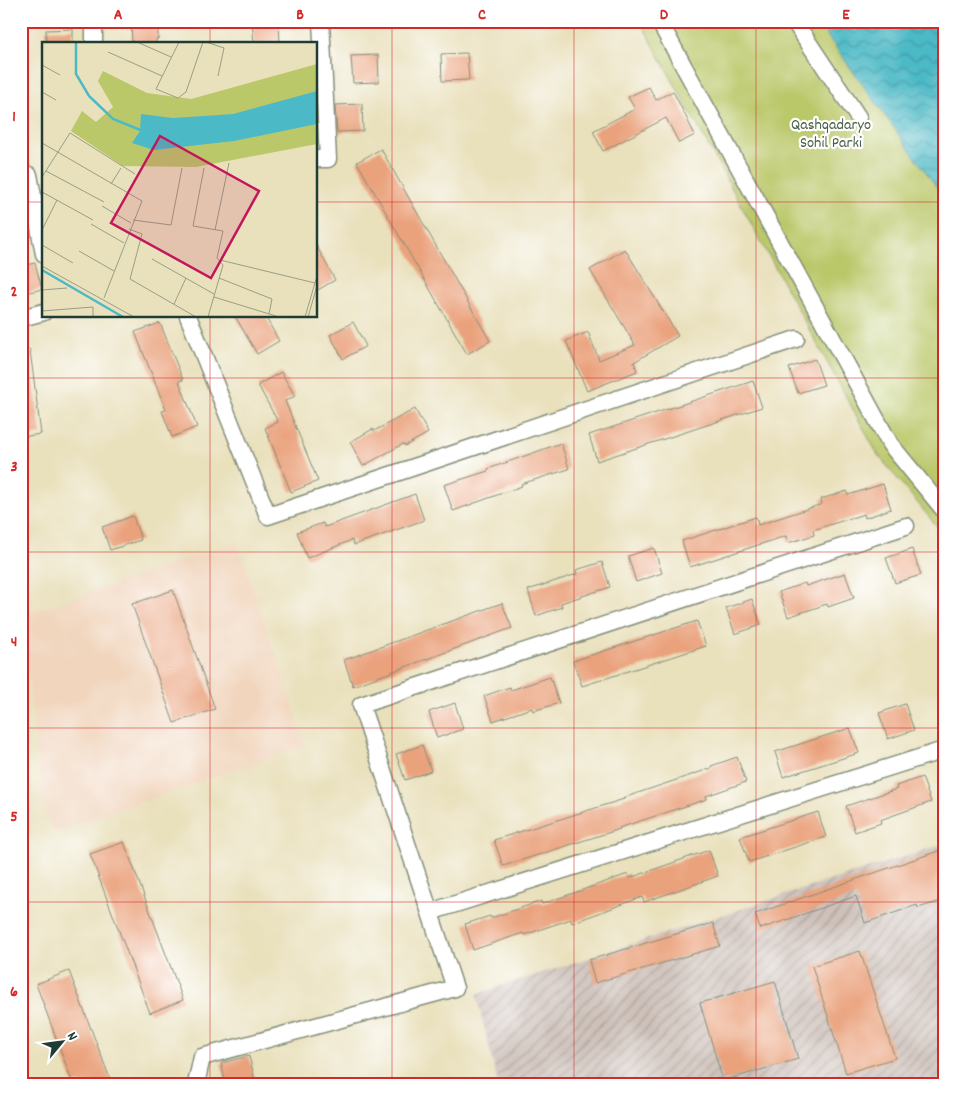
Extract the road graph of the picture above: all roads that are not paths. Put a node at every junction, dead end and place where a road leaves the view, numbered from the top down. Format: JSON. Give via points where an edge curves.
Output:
{"nodes":[{"id":1,"x":94,"y":21,"type":"edge"},
{"id":2,"x":322,"y":21,"type":"edge"},
{"id":3,"x":659,"y":21,"type":"edge"},
{"id":4,"x":794,"y":21,"type":"edge"},
{"id":5,"x":94,"y":42,"type":"edge"},
{"id":6,"x":858,"y":117,"type":"dead end"},
{"id":7,"x":318,"y":159,"type":"edge"},
{"id":8,"x":31,"y":175,"type":"edge"},
{"id":9,"x":42,"y":242,"type":"edge"},
{"id":10,"x":42,"y":313,"type":"edge"},
{"id":11,"x":21,"y":318,"type":"edge"},
{"id":12,"x":189,"y":318,"type":"edge"},
{"id":13,"x":796,"y":339,"type":"dead end"},
{"id":14,"x":944,"y":510,"type":"edge"},
{"id":15,"x":906,"y":526,"type":"dead end"},
{"id":16,"x":944,"y":750,"type":"edge"},
{"id":17,"x":430,"y":912,"type":"junction"},
{"id":18,"x":196,"y":1084,"type":"edge"}],
"edges":[{"from":1,"to":5,"type":"street"},
{"from":2,"to":7,"type":"street","via":[[328,159]]},
{"from":3,"to":14,"type":"street","via":[[890,444]]},
{"from":4,"to":6,"type":"street"},
{"from":8,"to":9,"type":"street"},
{"from":10,"to":11,"type":"street"},
{"from":12,"to":13,"type":"street","via":[[268,516]]},
{"from":15,"to":17,"type":"street","via":[[361,705]]},
{"from":16,"to":17,"type":"street"},
{"from":17,"to":18,"type":"street","via":[[455,988],[202,1057]]}]}
